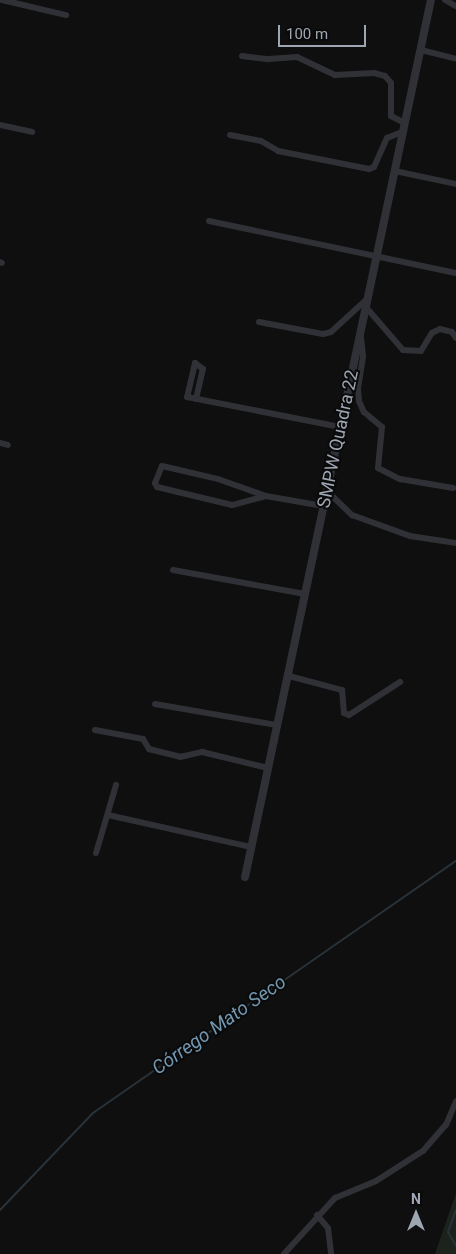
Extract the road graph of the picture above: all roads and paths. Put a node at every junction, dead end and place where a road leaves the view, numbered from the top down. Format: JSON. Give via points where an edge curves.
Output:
{"nodes":[{"id":1,"x":2,"y":0,"type":"edge"},
{"id":2,"x":431,"y":0,"type":"edge"},
{"id":3,"x":445,"y":0,"type":"edge"},
{"id":4,"x":456,"y":6,"type":"edge"},
{"id":5,"x":66,"y":15,"type":"dead end"},
{"id":6,"x":421,"y":50,"type":"junction"},
{"id":7,"x":242,"y":56,"type":"dead end"},
{"id":8,"x":456,"y":59,"type":"edge"},
{"id":9,"x":0,"y":125,"type":"edge"},
{"id":10,"x":404,"y":127,"type":"junction"},
{"id":11,"x":32,"y":132,"type":"dead end"},
{"id":12,"x":230,"y":135,"type":"dead end"},
{"id":13,"x":395,"y":171,"type":"junction"},
{"id":14,"x":456,"y":184,"type":"edge"},
{"id":15,"x":209,"y":220,"type":"dead end"},
{"id":16,"x":377,"y":258,"type":"junction"},
{"id":17,"x":456,"y":273,"type":"edge"},
{"id":18,"x":366,"y":302,"type":"junction"},
{"id":19,"x":259,"y":322,"type":"dead end"},
{"id":20,"x":361,"y":336,"type":"junction"},
{"id":21,"x":456,"y":338,"type":"edge"},
{"id":22,"x":187,"y":388,"type":"junction"},
{"id":23,"x":198,"y":390,"type":"junction"},
{"id":24,"x":196,"y":399,"type":"junction"},
{"id":25,"x":340,"y":427,"type":"junction"},
{"id":26,"x":0,"y":444,"type":"edge"},
{"id":27,"x":8,"y":445,"type":"dead end"},
{"id":28,"x":453,"y":488,"type":"dead end"},
{"id":29,"x":327,"y":491,"type":"junction"},
{"id":30,"x":266,"y":496,"type":"junction"},
{"id":31,"x":323,"y":506,"type":"junction"},
{"id":32,"x":456,"y":542,"type":"edge"},
{"id":33,"x":173,"y":570,"type":"dead end"},
{"id":34,"x":305,"y":594,"type":"junction"},
{"id":35,"x":289,"y":676,"type":"junction"},
{"id":36,"x":400,"y":682,"type":"dead end"},
{"id":37,"x":155,"y":704,"type":"dead end"},
{"id":38,"x":277,"y":725,"type":"junction"},
{"id":39,"x":95,"y":730,"type":"dead end"},
{"id":40,"x":268,"y":768,"type":"junction"},
{"id":41,"x":116,"y":785,"type":"dead end"},
{"id":42,"x":108,"y":816,"type":"junction"},
{"id":43,"x":251,"y":847,"type":"junction"},
{"id":44,"x":96,"y":853,"type":"dead end"},
{"id":45,"x":245,"y":877,"type":"dead end"},
{"id":46,"x":456,"y":1101,"type":"edge"},
{"id":47,"x":317,"y":1215,"type":"junction"},
{"id":48,"x":284,"y":1254,"type":"edge"},
{"id":49,"x":331,"y":1254,"type":"edge"}],
"edges":[{"from":1,"to":5,"type":"street"},
{"from":2,"to":6,"type":"street","name":"SMPW Quadra 22"},
{"from":3,"to":4,"type":"street"},
{"from":6,"to":8,"type":"street"},
{"from":6,"to":10,"type":"street","name":"SMPW Quadra 22"},
{"from":7,"to":10,"type":"street","via":[[268,59],[296,57],[334,75],[374,73],[385,76],[391,84],[392,116]]},
{"from":9,"to":11,"type":"street"},
{"from":10,"to":12,"type":"street","via":[[387,138],[374,167],[369,169],[278,151],[261,141]]},
{"from":10,"to":13,"type":"street","name":"SMPW Quadra 22"},
{"from":13,"to":14,"type":"street"},
{"from":13,"to":16,"type":"street","name":"SMPW Quadra 22"},
{"from":15,"to":16,"type":"street"},
{"from":16,"to":17,"type":"street"},
{"from":16,"to":18,"type":"street","name":"SMPW Quadra 22"},
{"from":18,"to":19,"type":"street","via":[[331,332],[323,334]]},
{"from":18,"to":20,"type":"street","name":"SMPW Quadra 22"},
{"from":18,"to":21,"type":"street","via":[[403,350],[421,351],[432,333],[440,329],[452,332]]},
{"from":20,"to":25,"type":"street","name":"SMPW Quadra 22"},
{"from":20,"to":28,"type":"street","via":[[364,357],[358,395],[364,412],[382,427],[378,468],[400,479]]},
{"from":22,"to":23,"type":"street"},
{"from":22,"to":23,"type":"street","via":[[195,363],[203,369]]},
{"from":22,"to":24,"type":"street","via":[[188,397]]},
{"from":23,"to":24,"type":"street"},
{"from":24,"to":25,"type":"street"},
{"from":25,"to":29,"type":"street","name":"SMPW Quadra 22"},
{"from":26,"to":27,"type":"street"},
{"from":29,"to":31,"type":"street","name":"SMPW Quadra 22"},
{"from":29,"to":32,"type":"street","via":[[352,515],[410,536]]},
{"from":30,"to":30,"type":"street","via":[[218,479],[162,466],[155,483],[157,487],[232,505]]},
{"from":30,"to":31,"type":"street"},
{"from":31,"to":34,"type":"street","name":"SMPW Quadra 22"},
{"from":33,"to":34,"type":"street"},
{"from":34,"to":35,"type":"street","name":"SMPW Quadra 22"},
{"from":35,"to":36,"type":"street","via":[[342,690],[344,713],[349,714]]},
{"from":35,"to":38,"type":"street","name":"SMPW Quadra 22"},
{"from":37,"to":38,"type":"street"},
{"from":38,"to":40,"type":"street","name":"SMPW Quadra 22"},
{"from":39,"to":40,"type":"street","via":[[143,740],[149,749],[180,757],[202,752]]},
{"from":40,"to":43,"type":"street","name":"SMPW Quadra 22"},
{"from":41,"to":42,"type":"street"},
{"from":42,"to":43,"type":"street"},
{"from":42,"to":44,"type":"street"},
{"from":43,"to":45,"type":"street","name":"SMPW Quadra 22"},
{"from":46,"to":47,"type":"street","via":[[446,1125],[423,1151],[376,1181],[335,1198]]},
{"from":47,"to":48,"type":"street"},
{"from":47,"to":49,"type":"street","via":[[328,1228]]}]}
